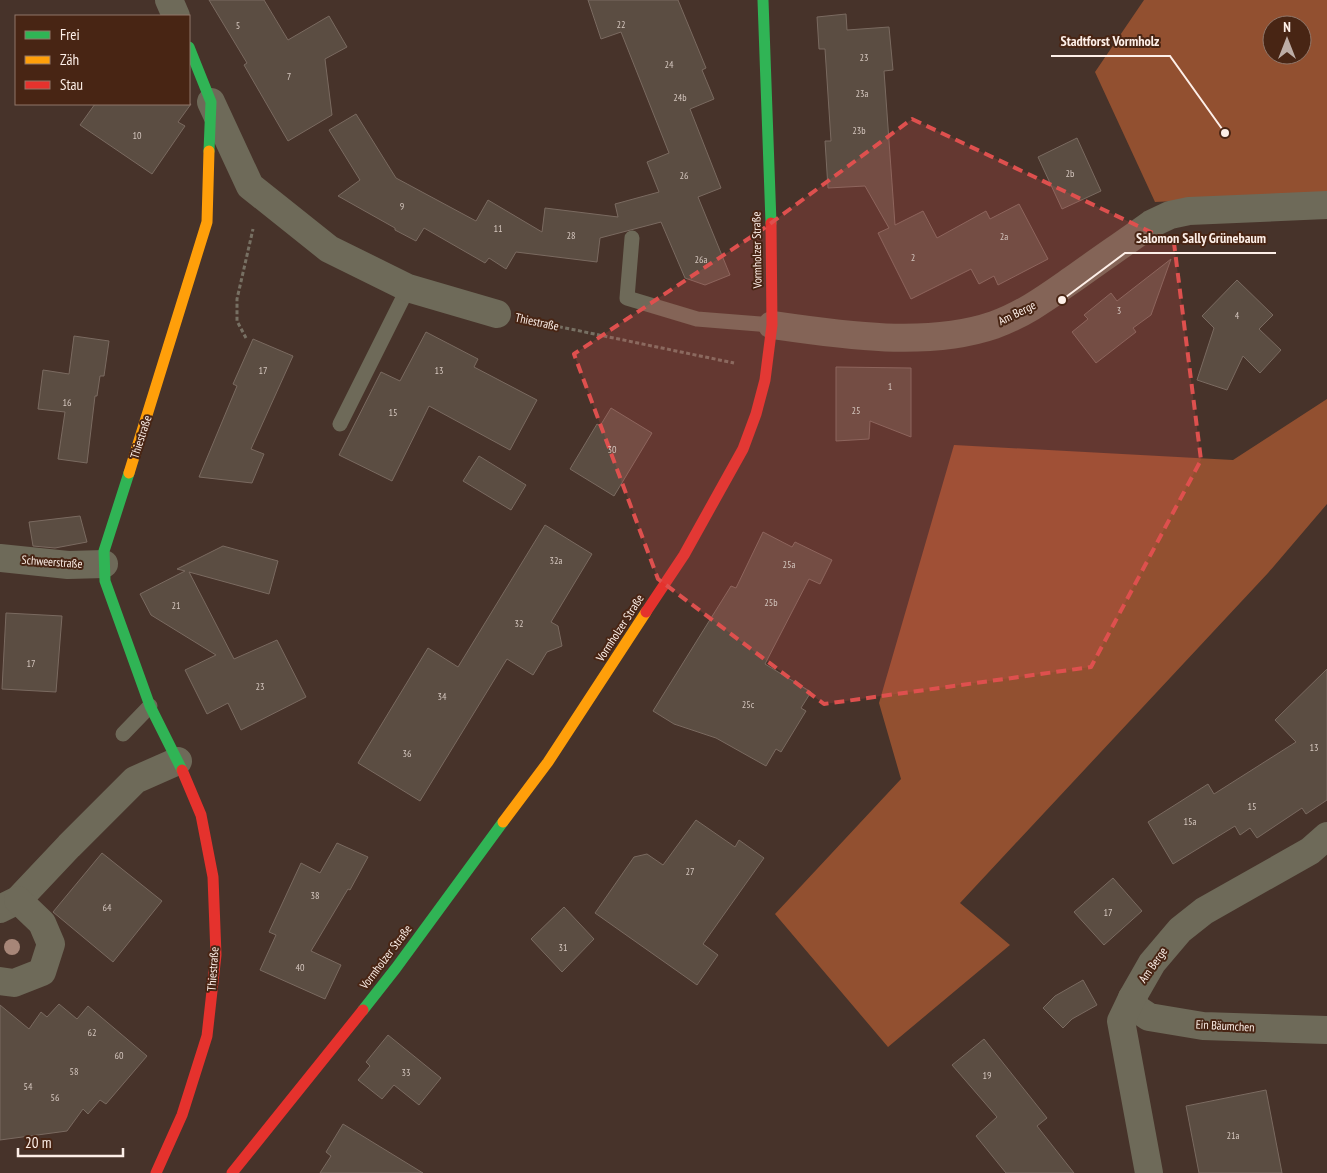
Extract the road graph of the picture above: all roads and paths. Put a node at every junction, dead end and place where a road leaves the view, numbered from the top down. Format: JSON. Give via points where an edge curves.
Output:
{"nodes":[{"id":1,"x":169,"y":0,"type":"edge"},
{"id":2,"x":763,"y":0,"type":"edge"},
{"id":3,"x":176,"y":15,"type":"edge"},
{"id":4,"x":190,"y":50,"type":"edge"},
{"id":5,"x":211,"y":102,"type":"junction"},
{"id":6,"x":250,"y":186,"type":"junction"},
{"id":7,"x":1327,"y":205,"type":"edge"},
{"id":8,"x":632,"y":238,"type":"dead end"},
{"id":9,"x":408,"y":288,"type":"junction"},
{"id":10,"x":497,"y":314,"type":"joint"},
{"id":11,"x":772,"y":324,"type":"junction"},
{"id":12,"x":246,"y":338,"type":"dead end"},
{"id":13,"x":766,"y":370,"type":"junction"},
{"id":14,"x":340,"y":424,"type":"dead end"},
{"id":15,"x":0,"y":558,"type":"edge"},
{"id":16,"x":104,"y":564,"type":"junction"},
{"id":17,"x":150,"y":706,"type":"junction"},
{"id":18,"x":123,"y":734,"type":"dead end"},
{"id":19,"x":178,"y":761,"type":"junction"},
{"id":20,"x":1327,"y":836,"type":"edge"},
{"id":21,"x":9,"y":905,"type":"edge"},
{"id":22,"x":0,"y":981,"type":"edge"},
{"id":23,"x":1126,"y":1010,"type":"junction"},
{"id":24,"x":1327,"y":1030,"type":"edge"},
{"id":25,"x":156,"y":1173,"type":"edge"},
{"id":26,"x":232,"y":1173,"type":"edge"},
{"id":27,"x":1150,"y":1173,"type":"edge"}],
"edges":[{"from":1,"to":3,"type":"street"},
{"from":2,"to":11,"type":"main road","name":"Vormholzer Straße"},
{"from":4,"to":5,"type":"main road","name":"Thiestraße"},
{"from":5,"to":6,"type":"street","name":"Thiestraße"},
{"from":5,"to":16,"type":"main road","name":"Thiestraße","via":[[207,222],[104,551]]},
{"from":6,"to":9,"type":"street","name":"Thiestraße","via":[[329,249]]},
{"from":6,"to":12,"type":"path","via":[[253,228],[238,299],[237,321]]},
{"from":7,"to":11,"type":"street","name":"Am Berge","via":[[1189,211],[1170,215],[1151,224],[1037,304],[995,324],[951,336],[882,337],[817,332]]},
{"from":8,"to":11,"type":"lane","via":[[627,298],[697,319]]},
{"from":9,"to":10,"type":"street","name":"Thiestraße"},
{"from":9,"to":14,"type":"lane"},
{"from":10,"to":13,"type":"path","name":"Thiestraße"},
{"from":11,"to":13,"type":"main road","name":"Vormholzer Straße"},
{"from":13,"to":26,"type":"main road","name":"Vormholzer Straße","via":[[756,414],[743,449],[694,538],[548,762],[396,968]]},
{"from":15,"to":16,"type":"street","name":"Schweerstraße","via":[[68,565]]},
{"from":16,"to":17,"type":"main road","name":"Thiestraße","via":[[104,581]]},
{"from":17,"to":18,"type":"lane"},
{"from":17,"to":19,"type":"main road","name":"Thiestraße"},
{"from":19,"to":21,"type":"street","via":[[135,780]]},
{"from":19,"to":25,"type":"main road","name":"Thiestraße","via":[[202,815],[213,877],[216,955],[207,1036],[182,1115]]},
{"from":20,"to":23,"type":"street","name":"Am Berge","via":[[1310,851],[1204,911],[1180,930],[1152,963]]},
{"from":21,"to":22,"type":"street","via":[[42,923],[51,944],[42,972],[14,983]]},
{"from":23,"to":24,"type":"street","name":"Ein Bäumchen","via":[[1137,1009],[1149,1017],[1203,1026]]},
{"from":23,"to":27,"type":"street"}]}
